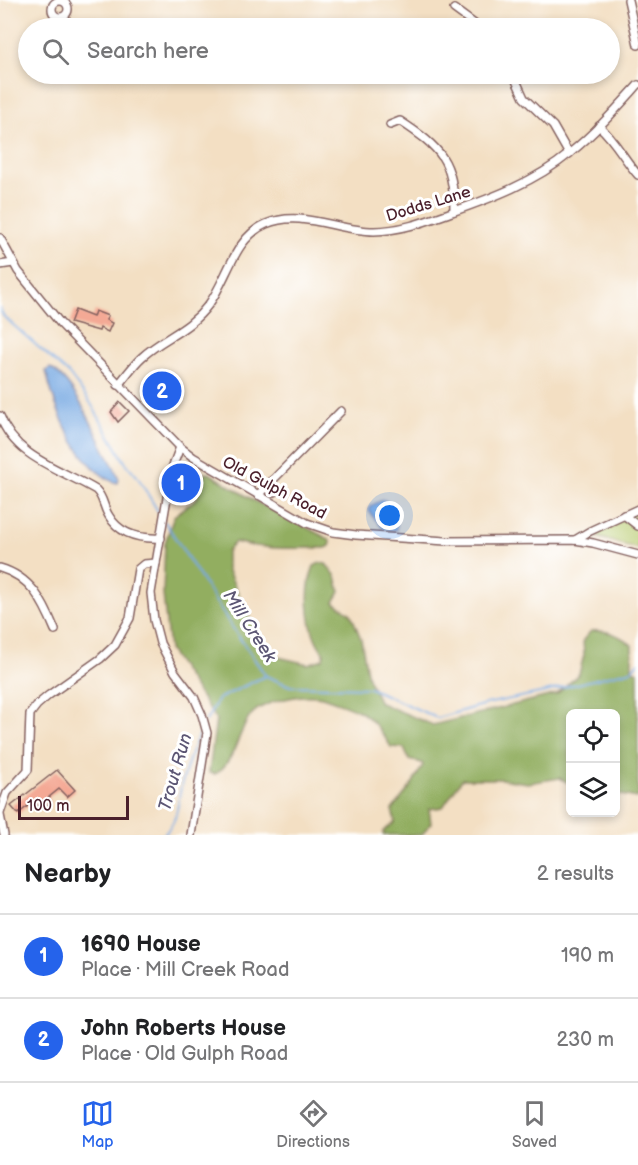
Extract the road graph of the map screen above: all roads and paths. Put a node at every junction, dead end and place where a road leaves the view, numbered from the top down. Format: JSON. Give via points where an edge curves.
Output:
{"nodes":[{"id":1,"x":628,"y":0,"type":"edge"},
{"id":2,"x":454,"y":9,"type":"dead end"},
{"id":3,"x":466,"y":18,"type":"edge"},
{"id":4,"x":638,"y":45,"type":"edge"},
{"id":5,"x":518,"y":84,"type":"edge"},
{"id":6,"x":638,"y":85,"type":"edge"},
{"id":7,"x":390,"y":125,"type":"dead end"},
{"id":8,"x":599,"y":126,"type":"junction"},
{"id":9,"x":569,"y":154,"type":"junction"},
{"id":10,"x":638,"y":175,"type":"edge"},
{"id":11,"x":454,"y":211,"type":"junction"},
{"id":12,"x":0,"y":238,"type":"edge"},
{"id":13,"x":13,"y":263,"type":"junction"},
{"id":14,"x":0,"y":265,"type":"edge"},
{"id":15,"x":118,"y":385,"type":"junction"},
{"id":16,"x":341,"y":411,"type":"dead end"},
{"id":17,"x":0,"y":416,"type":"edge"},
{"id":18,"x":180,"y":447,"type":"junction"},
{"id":19,"x":265,"y":488,"type":"junction"},
{"id":20,"x":276,"y":492,"type":"dead end"},
{"id":21,"x":258,"y":495,"type":"junction"},
{"id":22,"x":638,"y":509,"type":"edge"},
{"id":23,"x":624,"y":515,"type":"junction"},
{"id":24,"x":638,"y":526,"type":"edge"},
{"id":25,"x":161,"y":538,"type":"junction"},
{"id":26,"x":575,"y":540,"type":"junction"},
{"id":27,"x":638,"y":555,"type":"edge"},
{"id":28,"x":156,"y":563,"type":"junction"},
{"id":29,"x":0,"y":568,"type":"edge"},
{"id":30,"x":55,"y":630,"type":"dead end"},
{"id":31,"x":0,"y":814,"type":"edge"},
{"id":32,"x":4,"y":835,"type":"edge"},
{"id":33,"x":191,"y":835,"type":"edge"}],
"edges":[{"from":1,"to":4,"type":"street"},
{"from":2,"to":3,"type":"street"},
{"from":5,"to":9,"type":"street","via":[[524,98],[553,126]]},
{"from":6,"to":8,"type":"street","name":"Dodds Lane"},
{"from":7,"to":11,"type":"street","via":[[400,121],[443,157],[452,176]]},
{"from":8,"to":9,"type":"street","name":"Dodds Lane"},
{"from":8,"to":10,"type":"street"},
{"from":9,"to":11,"type":"street","name":"Dodds Lane","via":[[512,189]]},
{"from":11,"to":15,"type":"street","name":"Dodds Lane","via":[[384,231],[296,219],[266,224],[242,244],[196,320],[142,357]]},
{"from":12,"to":13,"type":"street","name":"Old Gulph Road"},
{"from":13,"to":14,"type":"street"},
{"from":13,"to":15,"type":"street","name":"Old Gulph Road","via":[[60,323]]},
{"from":15,"to":18,"type":"street","name":"Old Gulph Road"},
{"from":16,"to":19,"type":"street"},
{"from":17,"to":25,"type":"street","via":[[10,436],[30,454],[96,490],[109,517],[122,530],[142,538]]},
{"from":18,"to":21,"type":"street","name":"Old Gulph Road"},
{"from":18,"to":25,"type":"street","via":[[172,468]]},
{"from":19,"to":20,"type":"street"},
{"from":19,"to":21,"type":"street"},
{"from":21,"to":26,"type":"street","name":"Old Gulph Road","via":[[307,523],[333,532],[446,541]]},
{"from":22,"to":23,"type":"street"},
{"from":23,"to":24,"type":"street"},
{"from":23,"to":26,"type":"street"},
{"from":25,"to":28,"type":"street"},
{"from":26,"to":27,"type":"street","name":"Old Gulph Road"},
{"from":28,"to":31,"type":"street","via":[[149,562],[138,569],[130,618],[115,645],[48,695],[30,714],[28,770],[7,794]]},
{"from":28,"to":33,"type":"street","via":[[151,593],[160,643],[194,697],[207,734]]},
{"from":29,"to":30,"type":"street","via":[[13,572],[33,587]]},
{"from":31,"to":32,"type":"street"}]}
